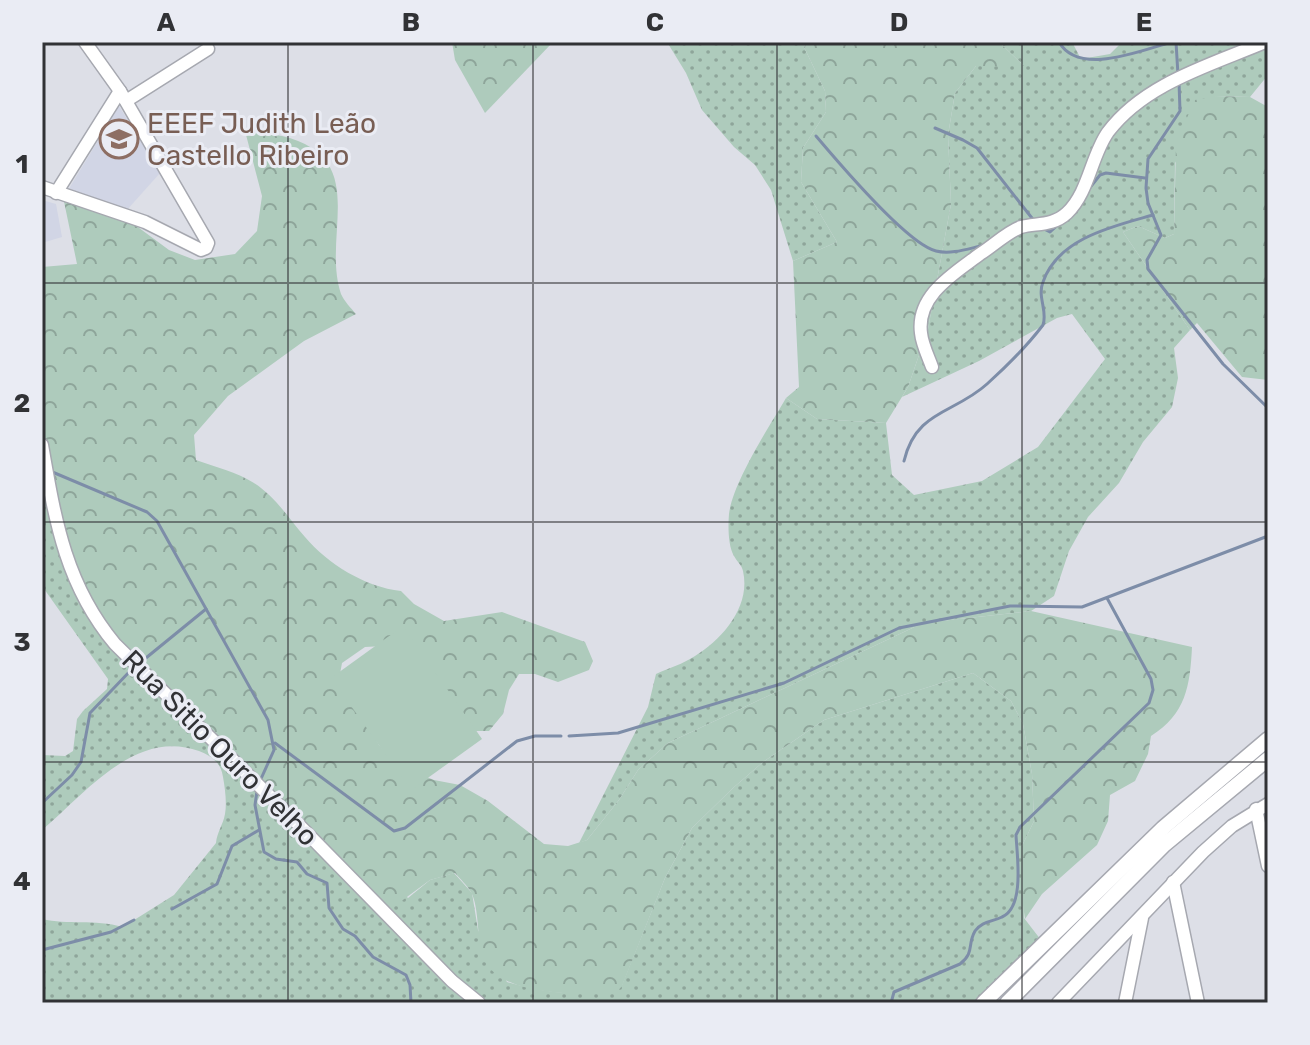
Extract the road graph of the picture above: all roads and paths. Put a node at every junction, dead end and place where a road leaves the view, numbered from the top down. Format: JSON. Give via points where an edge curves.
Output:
{"nodes":[{"id":1,"x":85,"y":42,"type":"edge"},
{"id":2,"x":1265,"y":42,"type":"edge"},
{"id":3,"x":208,"y":49,"type":"dead end"},
{"id":4,"x":123,"y":96,"type":"junction"},
{"id":5,"x":42,"y":187,"type":"edge"},
{"id":6,"x":56,"y":193,"type":"junction"},
{"id":7,"x":932,"y":367,"type":"dead end"},
{"id":8,"x":42,"y":445,"type":"edge"},
{"id":9,"x":1268,"y":739,"type":"edge"},
{"id":10,"x":1268,"y":759,"type":"edge"},
{"id":11,"x":1262,"y":807,"type":"edge"},
{"id":12,"x":1268,"y":866,"type":"edge"},
{"id":13,"x":1173,"y":882,"type":"junction"},
{"id":14,"x":1142,"y":918,"type":"junction"},
{"id":15,"x":479,"y":1003,"type":"edge"},
{"id":16,"x":983,"y":1003,"type":"edge"},
{"id":17,"x":1007,"y":1003,"type":"edge"},
{"id":18,"x":1058,"y":1003,"type":"edge"},
{"id":19,"x":1125,"y":1003,"type":"edge"},
{"id":20,"x":1198,"y":1003,"type":"edge"}],
"edges":[{"from":1,"to":4,"type":"street"},
{"from":2,"to":7,"type":"street","via":[[1169,82],[1141,100],[1107,133],[1066,214],[1016,229],[939,284],[921,324]]},
{"from":3,"to":4,"type":"street"},
{"from":4,"to":6,"type":"street"},
{"from":4,"to":6,"type":"street","via":[[208,243],[206,248]]},
{"from":5,"to":6,"type":"street"},
{"from":8,"to":15,"type":"street","name":"Rua Sitio Ouro Velho","via":[[62,544],[95,620]]},
{"from":9,"to":16,"type":"main road","via":[[1163,828]]},
{"from":10,"to":17,"type":"main road","via":[[1164,845]]},
{"from":11,"to":12,"type":"street"},
{"from":11,"to":13,"type":"street","via":[[1232,826]]},
{"from":13,"to":14,"type":"street"},
{"from":13,"to":20,"type":"street"},
{"from":14,"to":18,"type":"street"},
{"from":14,"to":19,"type":"street"}]}
